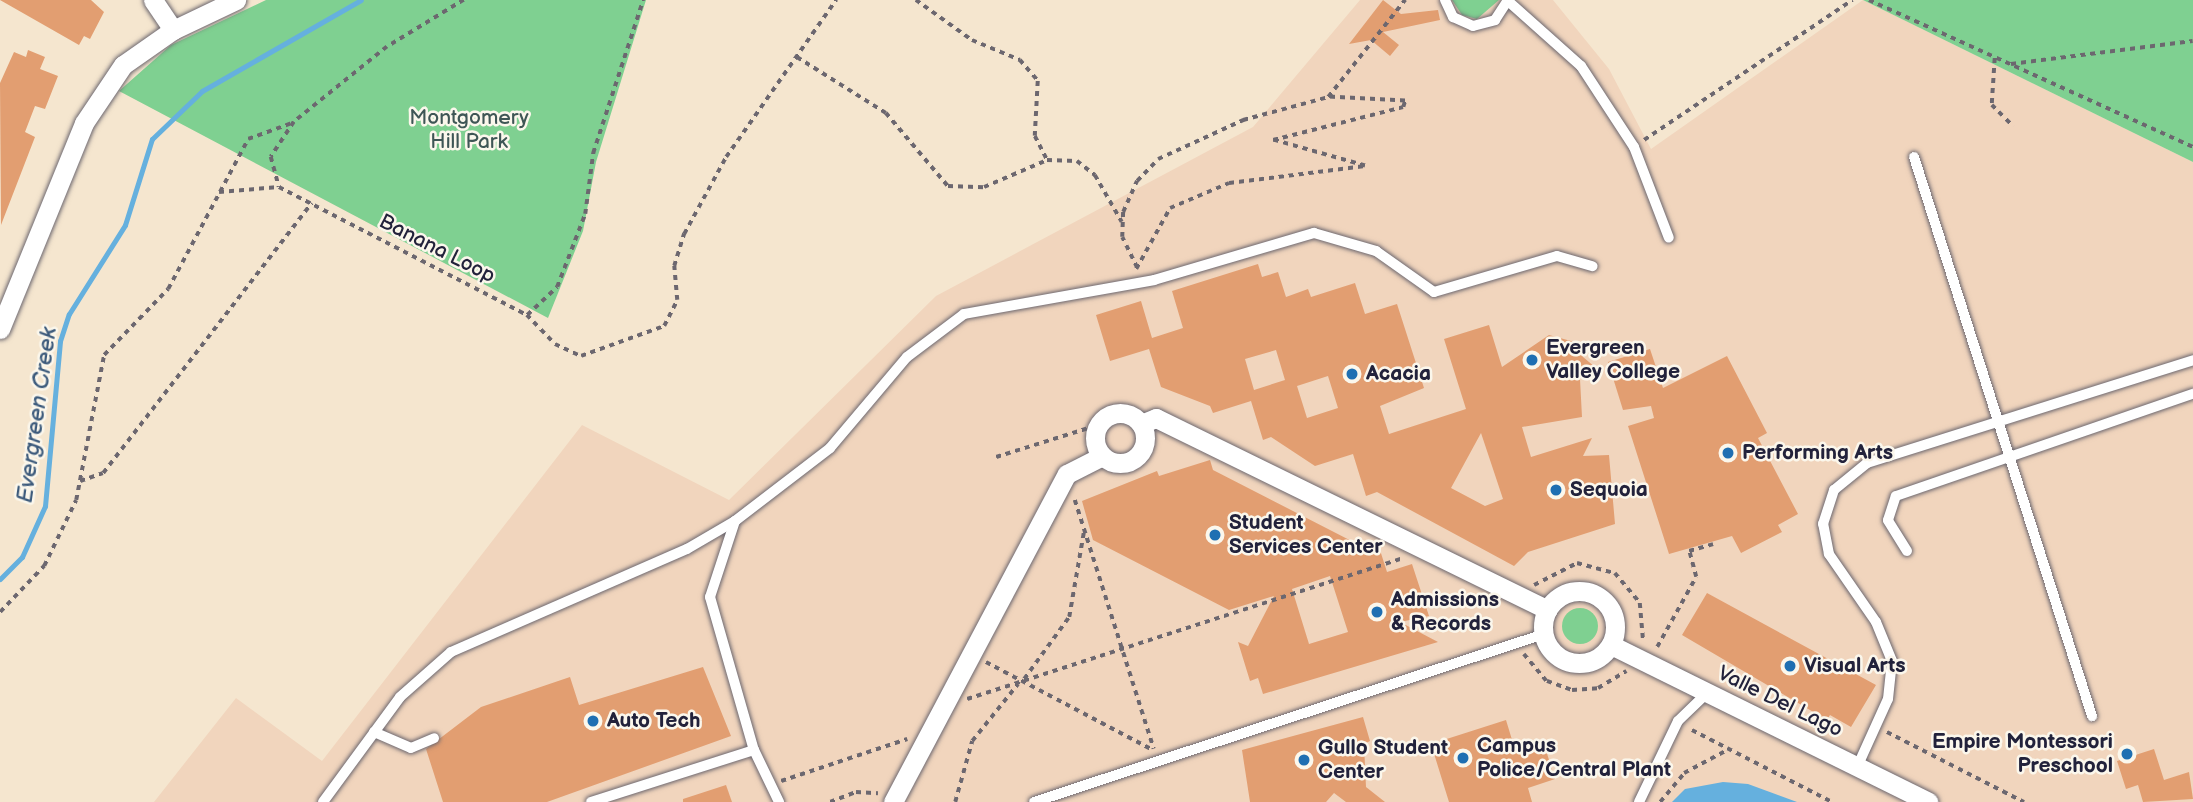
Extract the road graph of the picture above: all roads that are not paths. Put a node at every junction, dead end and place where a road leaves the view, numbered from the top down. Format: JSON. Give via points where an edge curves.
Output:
{"nodes":[{"id":1,"x":153,"y":0,"type":"edge"},
{"id":2,"x":236,"y":0,"type":"edge"},
{"id":3,"x":1445,"y":0,"type":"edge"},
{"id":4,"x":1508,"y":1,"type":"edge"},
{"id":5,"x":173,"y":30,"type":"junction"},
{"id":6,"x":1914,"y":157,"type":"dead end"},
{"id":7,"x":1669,"y":238,"type":"dead end"},
{"id":8,"x":1593,"y":266,"type":"dead end"},
{"id":9,"x":0,"y":329,"type":"edge"},
{"id":10,"x":2193,"y":360,"type":"edge"},
{"id":11,"x":2193,"y":394,"type":"edge"},
{"id":12,"x":1999,"y":422,"type":"junction"},
{"id":13,"x":1141,"y":424,"type":"junction"},
{"id":14,"x":2009,"y":455,"type":"junction"},
{"id":15,"x":1101,"y":456,"type":"junction"},
{"id":16,"x":735,"y":521,"type":"junction"},
{"id":17,"x":1907,"y":551,"type":"dead end"},
{"id":18,"x":1548,"y":610,"type":"junction"},
{"id":19,"x":1544,"y":634,"type":"junction"},
{"id":20,"x":1611,"y":645,"type":"junction"},
{"id":21,"x":1708,"y":692,"type":"junction"},
{"id":22,"x":2092,"y":716,"type":"dead end"},
{"id":23,"x":374,"y":732,"type":"junction"},
{"id":24,"x":434,"y":738,"type":"dead end"},
{"id":25,"x":754,"y":750,"type":"junction"},
{"id":26,"x":1858,"y":765,"type":"junction"},
{"id":27,"x":894,"y":800,"type":"edge"},
{"id":28,"x":323,"y":802,"type":"edge"},
{"id":29,"x":591,"y":802,"type":"edge"},
{"id":30,"x":779,"y":802,"type":"edge"},
{"id":31,"x":1034,"y":802,"type":"edge"},
{"id":32,"x":1639,"y":802,"type":"edge"},
{"id":33,"x":1928,"y":802,"type":"edge"}],
"edges":[{"from":1,"to":5,"type":"street"},
{"from":2,"to":5,"type":"street"},
{"from":3,"to":4,"type":"lane","via":[[1453,17],[1474,26],[1495,20]]},
{"from":4,"to":7,"type":"lane","via":[[1581,66],[1634,147]]},
{"from":5,"to":9,"type":"street","via":[[123,65],[84,123]]},
{"from":6,"to":12,"type":"lane"},
{"from":8,"to":16,"type":"lane","via":[[1558,256],[1434,292],[1376,251],[1314,233],[1129,284],[964,314],[933,331],[830,448]]},
{"from":10,"to":12,"type":"lane"},
{"from":11,"to":14,"type":"lane"},
{"from":12,"to":14,"type":"lane"},
{"from":12,"to":26,"type":"lane","via":[[1867,463],[1847,477],[1825,507],[1829,554],[1877,622],[1892,661],[1888,699]]},
{"from":13,"to":15,"type":"street","via":[[1146,440],[1133,461],[1117,464]]},
{"from":13,"to":15,"type":"street","via":[[1119,413],[1098,425],[1094,442]]},
{"from":13,"to":18,"type":"street","via":[[1156,418]]},
{"from":14,"to":17,"type":"lane","via":[[1896,496],[1888,520]]},
{"from":14,"to":22,"type":"lane"},
{"from":15,"to":27,"type":"street","via":[[1067,474]]},
{"from":16,"to":23,"type":"lane","via":[[687,549],[462,645],[400,697]]},
{"from":16,"to":25,"type":"lane","via":[[710,597]]},
{"from":18,"to":19,"type":"street"},
{"from":18,"to":20,"type":"street","via":[[1574,591],[1597,595],[1615,623]]},
{"from":19,"to":20,"type":"street","via":[[1567,661],[1592,661]]},
{"from":19,"to":31,"type":"lane"},
{"from":20,"to":21,"type":"street","name":"Valle Del Lago"},
{"from":21,"to":26,"type":"street","name":"Valle Del Lago"},
{"from":21,"to":32,"type":"lane","via":[[1678,721]]},
{"from":23,"to":24,"type":"lane","via":[[411,748]]},
{"from":23,"to":28,"type":"lane"},
{"from":25,"to":29,"type":"lane"},
{"from":25,"to":30,"type":"lane"},
{"from":26,"to":33,"type":"street","name":"Valle Del Lago"}]}
